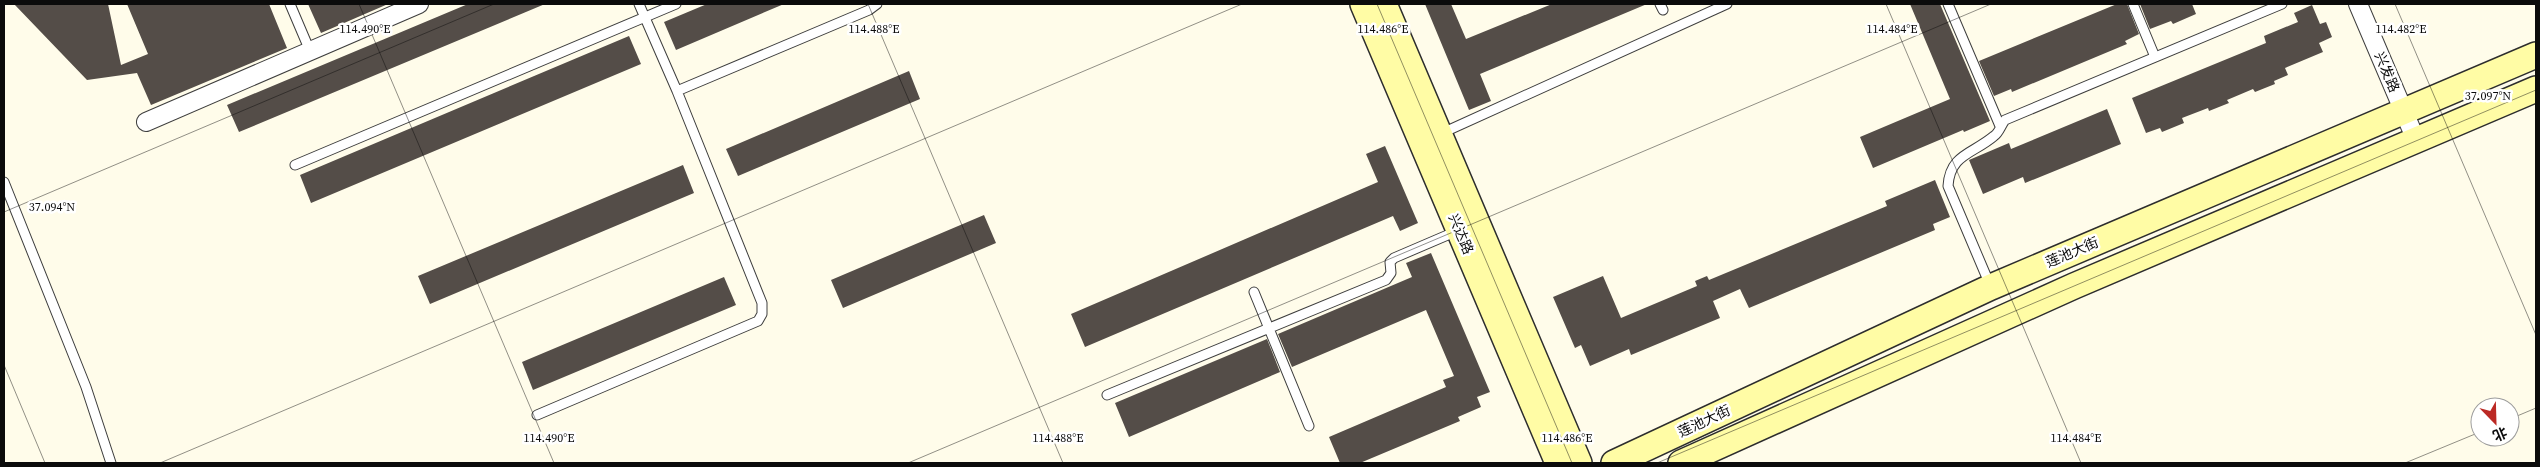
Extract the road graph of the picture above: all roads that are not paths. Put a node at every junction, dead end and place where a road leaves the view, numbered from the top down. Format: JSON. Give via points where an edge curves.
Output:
{"nodes":[{"id":1,"x":290,"y":4,"type":"edge"},
{"id":2,"x":419,"y":4,"type":"edge"},
{"id":3,"x":639,"y":4,"type":"edge"},
{"id":4,"x":676,"y":4,"type":"edge"},
{"id":5,"x":877,"y":4,"type":"edge"},
{"id":6,"x":1363,"y":4,"type":"edge"},
{"id":7,"x":1384,"y":4,"type":"edge"},
{"id":8,"x":1727,"y":4,"type":"edge"},
{"id":9,"x":1948,"y":4,"type":"edge"},
{"id":10,"x":2133,"y":4,"type":"edge"},
{"id":11,"x":2282,"y":4,"type":"edge"},
{"id":12,"x":2358,"y":4,"type":"edge"},
{"id":13,"x":645,"y":17,"type":"junction"},
{"id":14,"x":310,"y":51,"type":"junction"},
{"id":15,"x":2536,"y":55,"type":"edge"},
{"id":16,"x":2155,"y":57,"type":"junction"},
{"id":17,"x":2536,"y":89,"type":"edge"},
{"id":18,"x":677,"y":91,"type":"junction"},
{"id":19,"x":2404,"y":111,"type":"junction"},
{"id":20,"x":146,"y":122,"type":"dead end"},
{"id":21,"x":2000,"y":126,"type":"junction"},
{"id":22,"x":1440,"y":134,"type":"junction"},
{"id":23,"x":2416,"y":140,"type":"junction"},
{"id":24,"x":295,"y":165,"type":"dead end"},
{"id":25,"x":4,"y":182,"type":"edge"},
{"id":26,"x":1459,"y":230,"type":"junction"},
{"id":27,"x":1991,"y":287,"type":"junction"},
{"id":28,"x":1254,"y":292,"type":"dead end"},
{"id":29,"x":1269,"y":328,"type":"junction"},
{"id":30,"x":1107,"y":395,"type":"dead end"},
{"id":31,"x":537,"y":415,"type":"dead end"},
{"id":32,"x":1308,"y":426,"type":"dead end"},
{"id":33,"x":111,"y":463,"type":"edge"},
{"id":34,"x":1558,"y":463,"type":"edge"},
{"id":35,"x":1579,"y":463,"type":"edge"},
{"id":36,"x":1614,"y":463,"type":"edge"},
{"id":37,"x":1681,"y":463,"type":"edge"}],
"edges":[{"from":1,"to":14,"type":"lane"},
{"from":2,"to":14,"type":"street"},
{"from":3,"to":13,"type":"lane"},
{"from":4,"to":13,"type":"lane"},
{"from":5,"to":18,"type":"lane"},
{"from":6,"to":26,"type":"main road","name":"兴达路"},
{"from":7,"to":22,"type":"main road","name":"兴达路"},
{"from":8,"to":22,"type":"lane"},
{"from":9,"to":21,"type":"lane"},
{"from":10,"to":16,"type":"lane"},
{"from":11,"to":16,"type":"lane"},
{"from":12,"to":19,"type":"street","name":"兴发路"},
{"from":13,"to":18,"type":"lane"},
{"from":13,"to":24,"type":"lane"},
{"from":14,"to":20,"type":"street"},
{"from":15,"to":19,"type":"main road","name":"莲池大街"},
{"from":16,"to":21,"type":"lane","via":[[2005,120]]},
{"from":17,"to":23,"type":"main road","name":"莲池大街"},
{"from":18,"to":31,"type":"lane","via":[[762,303],[762,314],[758,321]]},
{"from":19,"to":23,"type":"street","name":"兴发路"},
{"from":19,"to":27,"type":"main road","name":"莲池大街"},
{"from":21,"to":27,"type":"lane","via":[[1997,135],[1955,162],[1948,186]]},
{"from":22,"to":35,"type":"main road","name":"兴达路"},
{"from":23,"to":37,"type":"main road","name":"莲池大街","via":[[2074,286]]},
{"from":25,"to":33,"type":"lane","via":[[86,387]]},
{"from":26,"to":29,"type":"lane","via":[[1394,258],[1386,280]]},
{"from":26,"to":34,"type":"main road","name":"兴达路"},
{"from":27,"to":36,"type":"main road","name":"莲池大街"},
{"from":28,"to":29,"type":"lane"},
{"from":29,"to":30,"type":"lane"},
{"from":29,"to":32,"type":"lane"}]}
